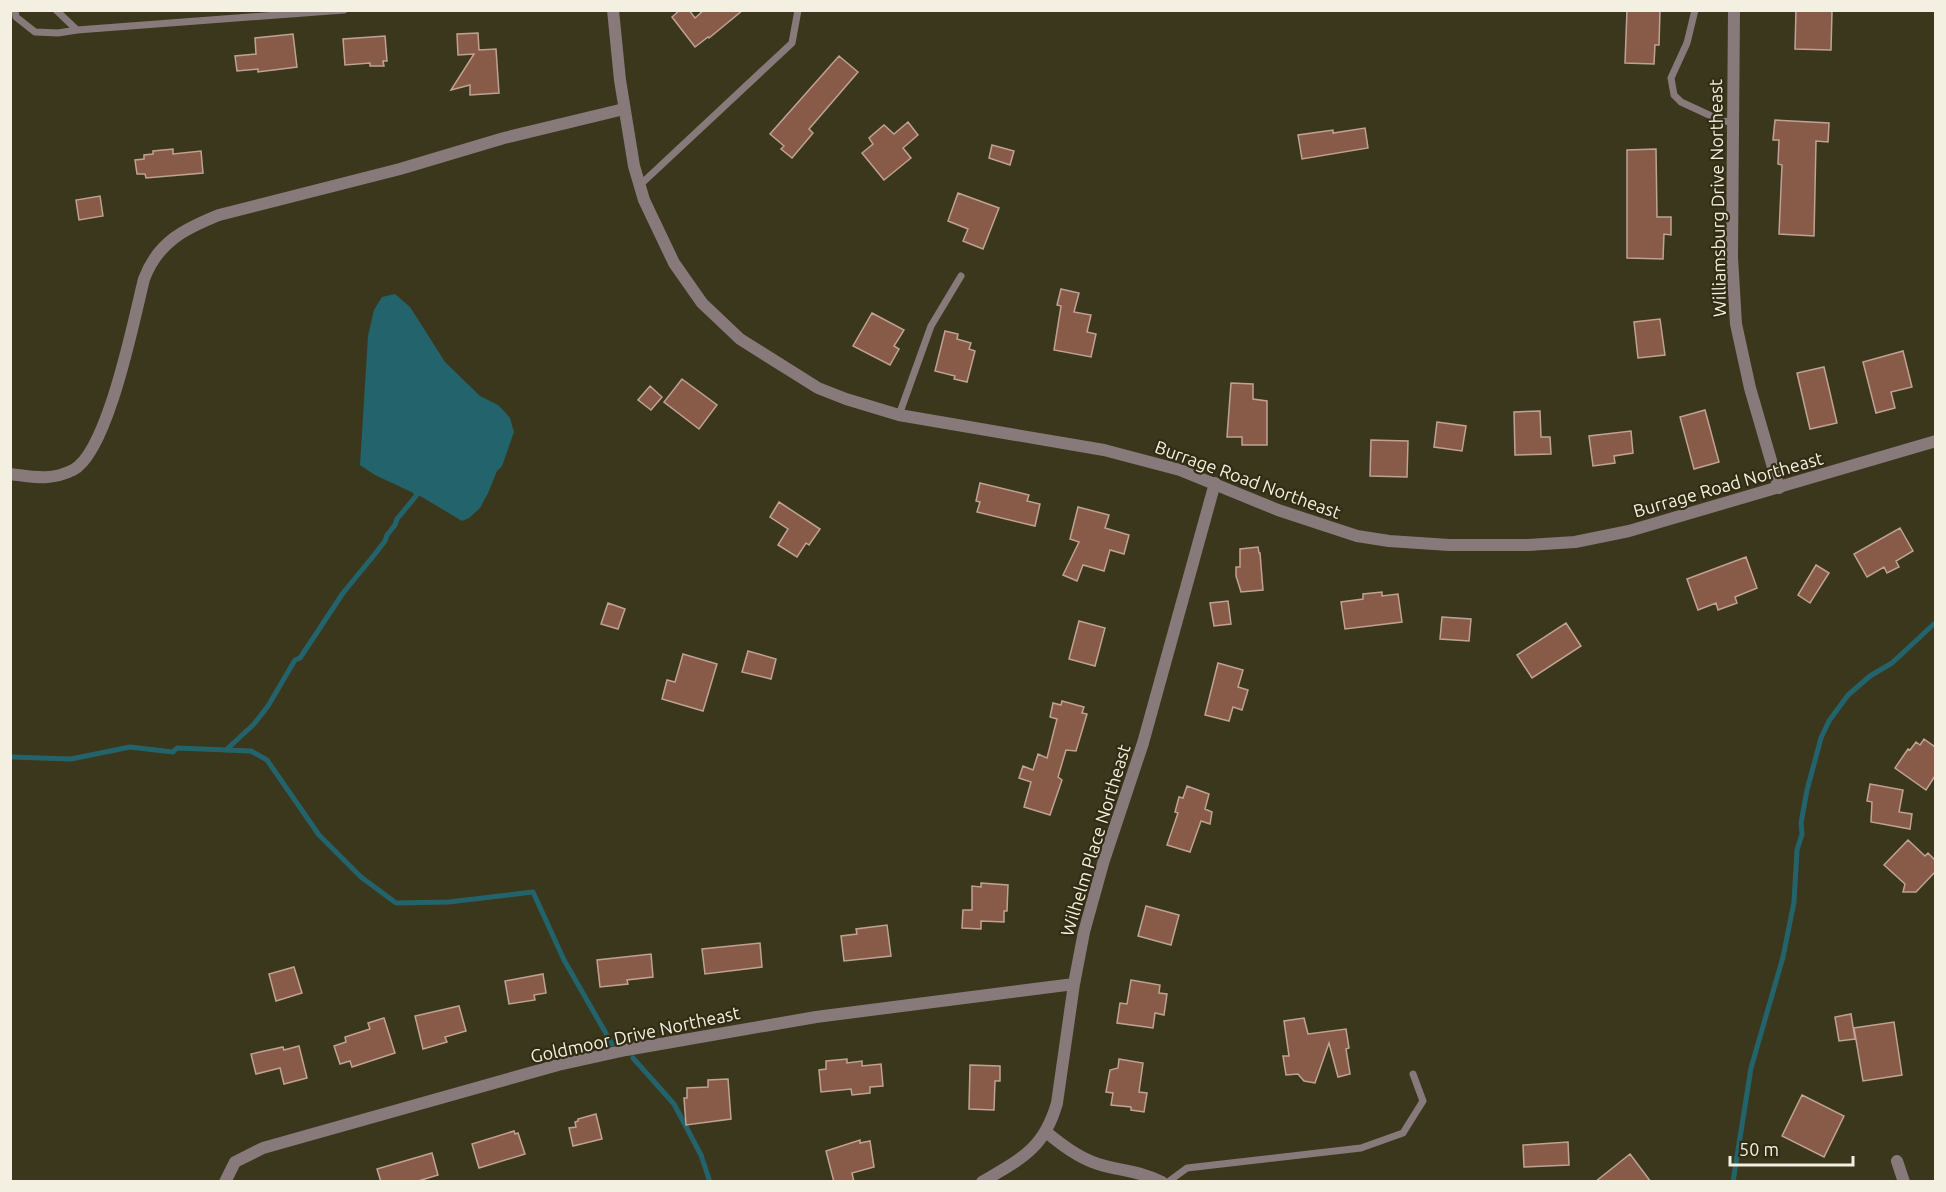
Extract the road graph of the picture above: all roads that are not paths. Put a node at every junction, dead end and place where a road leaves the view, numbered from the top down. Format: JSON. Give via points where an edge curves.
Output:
{"nodes":[{"id":1,"x":15,"y":10,"type":"edge"},
{"id":2,"x":56,"y":10,"type":"edge"},
{"id":3,"x":344,"y":10,"type":"edge"},
{"id":4,"x":613,"y":10,"type":"edge"},
{"id":5,"x":798,"y":10,"type":"edge"},
{"id":6,"x":1695,"y":10,"type":"edge"},
{"id":7,"x":1734,"y":10,"type":"edge"},
{"id":8,"x":76,"y":30,"type":"junction"},
{"id":9,"x":624,"y":109,"type":"junction"},
{"id":10,"x":1733,"y":122,"type":"junction"},
{"id":11,"x":640,"y":185,"type":"junction"},
{"id":12,"x":961,"y":276,"type":"dead end"},
{"id":13,"x":899,"y":415,"type":"junction"},
{"id":14,"x":1935,"y":441,"type":"edge"},
{"id":15,"x":10,"y":474,"type":"edge"},
{"id":16,"x":1215,"y":483,"type":"junction"},
{"id":17,"x":1779,"y":488,"type":"junction"},
{"id":18,"x":1074,"y":984,"type":"junction"},
{"id":19,"x":1413,"y":1074,"type":"dead end"},
{"id":20,"x":1046,"y":1132,"type":"junction"},
{"id":21,"x":1897,"y":1161,"type":"dead end"},
{"id":22,"x":225,"y":1182,"type":"edge"},
{"id":23,"x":982,"y":1182,"type":"edge"},
{"id":24,"x":1162,"y":1182,"type":"edge"},
{"id":25,"x":1168,"y":1182,"type":"edge"},
{"id":26,"x":1904,"y":1182,"type":"edge"}],
"edges":[{"from":1,"to":8,"type":"lane","via":[[15,17],[35,32]]},
{"from":2,"to":8,"type":"lane"},
{"from":3,"to":8,"type":"lane"},
{"from":4,"to":9,"type":"street","name":"Burrage Road Northeast"},
{"from":5,"to":11,"type":"lane","via":[[792,43]]},
{"from":6,"to":10,"type":"lane","via":[[1687,43],[1671,78],[1674,95],[1722,121]]},
{"from":7,"to":10,"type":"street","name":"Williamsburg Drive Northeast"},
{"from":9,"to":11,"type":"street","name":"Burrage Road Northeast"},
{"from":9,"to":15,"type":"street","via":[[504,138],[193,225],[170,239],[150,265],[110,411],[87,456],[75,469],[48,478]]},
{"from":10,"to":17,"type":"street","name":"Williamsburg Drive Northeast","via":[[1732,257],[1736,324]]},
{"from":11,"to":13,"type":"street","name":"Burrage Road Northeast","via":[[674,263],[702,303],[740,339],[818,388]]},
{"from":12,"to":13,"type":"lane","via":[[932,326]]},
{"from":13,"to":16,"type":"street","name":"Burrage Road Northeast","via":[[1104,450]]},
{"from":14,"to":17,"type":"street","name":"Burrage Road Northeast"},
{"from":16,"to":17,"type":"street","name":"Burrage Road Northeast","via":[[1346,533],[1389,541],[1528,546],[1629,531]]},
{"from":16,"to":18,"type":"street","name":"Wilhelm Place Northeast","via":[[1143,743],[1104,860]]},
{"from":18,"to":20,"type":"street","name":"Wilhelm Place Northeast","via":[[1057,1103]]},
{"from":18,"to":22,"type":"street","name":"Goldmoor Drive Northeast","via":[[816,1017],[558,1065],[263,1148],[235,1162]]},
{"from":19,"to":25,"type":"lane","via":[[1423,1101],[1403,1133],[1361,1148],[1187,1168]]},
{"from":20,"to":23,"type":"street","name":"Wilhelm Place Northeast","via":[[1029,1152]]},
{"from":20,"to":24,"type":"street","via":[[1066,1148],[1098,1164],[1138,1172]]},
{"from":21,"to":26,"type":"street"}]}
